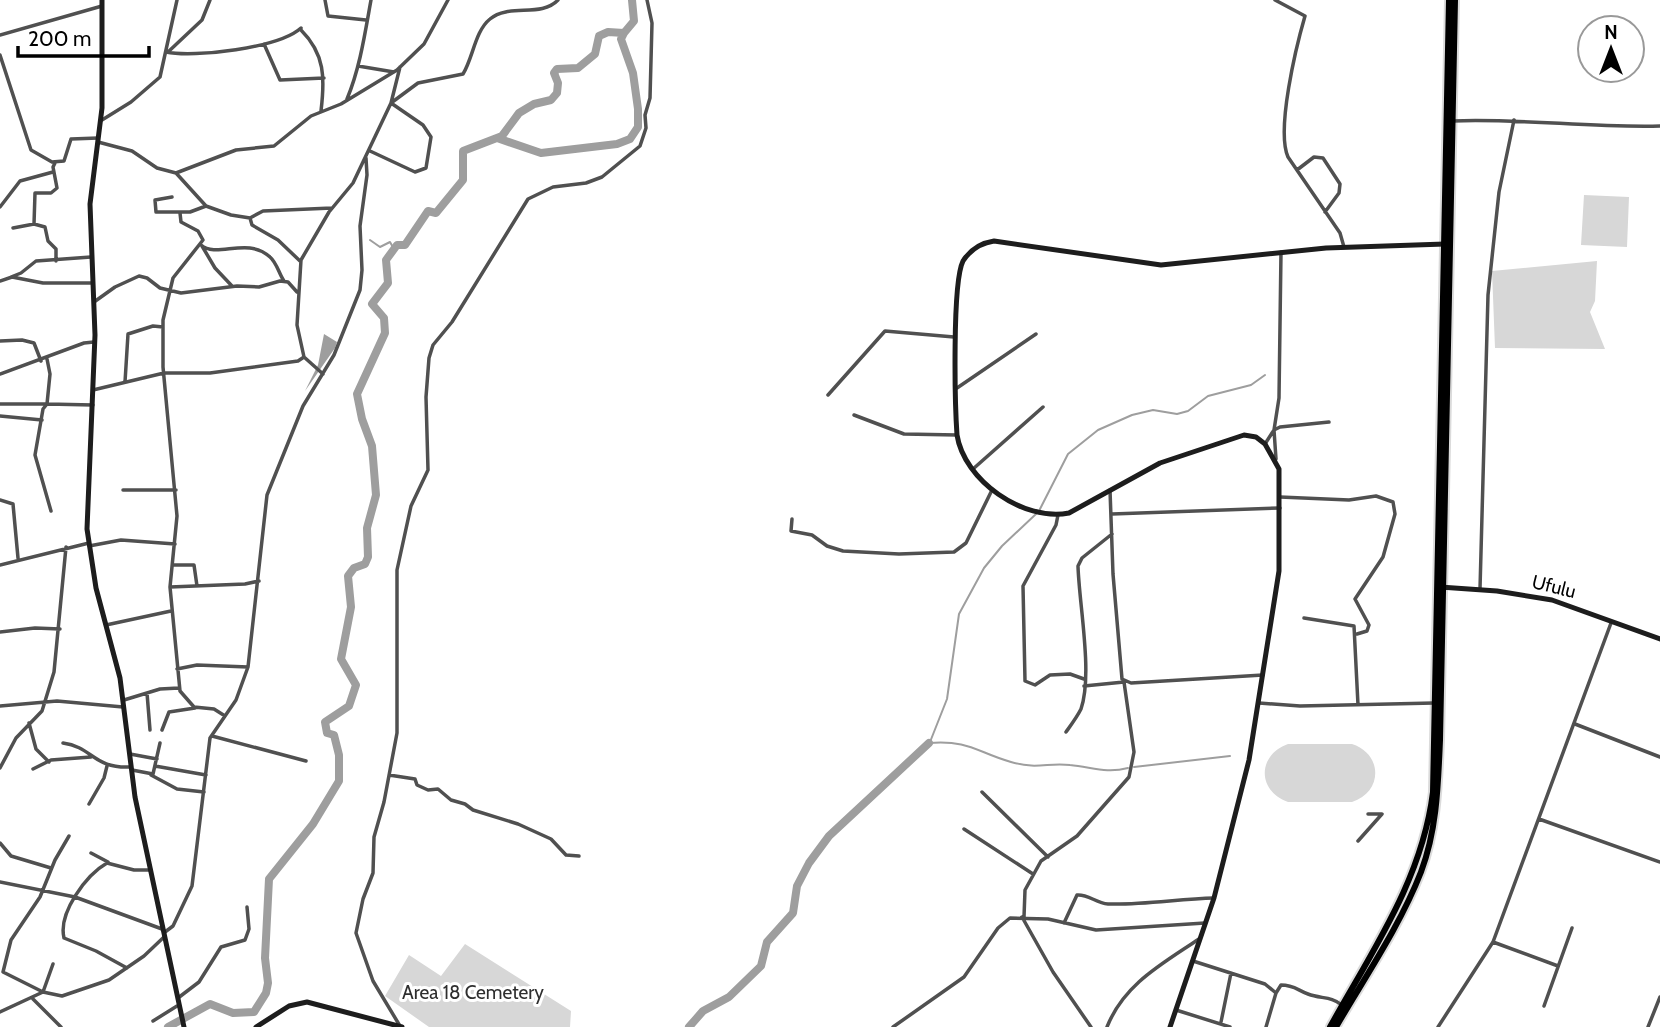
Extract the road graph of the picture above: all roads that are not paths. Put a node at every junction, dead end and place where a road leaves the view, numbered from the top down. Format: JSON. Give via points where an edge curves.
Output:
{"nodes":[{"id":1,"x":177,"y":0,"type":"edge"},
{"id":2,"x":210,"y":0,"type":"edge"},
{"id":3,"x":325,"y":0,"type":"edge"},
{"id":4,"x":371,"y":0,"type":"edge"},
{"id":5,"x":448,"y":0,"type":"edge"},
{"id":6,"x":558,"y":0,"type":"edge"},
{"id":7,"x":647,"y":0,"type":"edge"},
{"id":8,"x":1275,"y":0,"type":"edge"},
{"id":9,"x":1449,"y":0,"type":"edge"},
{"id":10,"x":1455,"y":0,"type":"edge"},
{"id":11,"x":103,"y":3,"type":"edge"},
{"id":12,"x":366,"y":20,"type":"junction"},
{"id":13,"x":0,"y":35,"type":"edge"},
{"id":14,"x":264,"y":44,"type":"junction"},
{"id":15,"x":167,"y":52,"type":"junction"},
{"id":16,"x":0,"y":55,"type":"edge"},
{"id":17,"x":358,"y":66,"type":"junction"},
{"id":18,"x":400,"y":68,"type":"junction"},
{"id":19,"x":394,"y":72,"type":"junction"},
{"id":20,"x":324,"y":78,"type":"junction"},
{"id":21,"x":346,"y":101,"type":"junction"},
{"id":22,"x":391,"y":103,"type":"junction"},
{"id":23,"x":321,"y":111,"type":"junction"},
{"id":24,"x":1514,"y":120,"type":"junction"},
{"id":25,"x":100,"y":121,"type":"junction"},
{"id":26,"x":1452,"y":121,"type":"junction"},
{"id":27,"x":1660,"y":126,"type":"edge"},
{"id":28,"x":98,"y":140,"type":"junction"},
{"id":29,"x":370,"y":150,"type":"junction"},
{"id":30,"x":366,"y":158,"type":"junction"},
{"id":31,"x":55,"y":163,"type":"junction"},
{"id":32,"x":1297,"y":170,"type":"junction"},
{"id":33,"x":54,"y":172,"type":"junction"},
{"id":34,"x":176,"y":173,"type":"junction"},
{"id":35,"x":172,"y":197,"type":"dead end"},
{"id":36,"x":206,"y":206,"type":"junction"},
{"id":37,"x":0,"y":207,"type":"edge"},
{"id":38,"x":332,"y":208,"type":"junction"},
{"id":39,"x":1325,"y":212,"type":"junction"},
{"id":40,"x":180,"y":213,"type":"junction"},
{"id":41,"x":250,"y":218,"type":"junction"},
{"id":42,"x":34,"y":224,"type":"junction"},
{"id":43,"x":13,"y":228,"type":"dead end"},
{"id":44,"x":1445,"y":244,"type":"junction"},
{"id":45,"x":201,"y":245,"type":"junction"},
{"id":46,"x":1344,"y":247,"type":"junction"},
{"id":47,"x":1281,"y":252,"type":"junction"},
{"id":48,"x":91,"y":257,"type":"junction"},
{"id":49,"x":56,"y":261,"type":"junction"},
{"id":50,"x":300,"y":262,"type":"junction"},
{"id":51,"x":9,"y":277,"type":"junction"},
{"id":52,"x":0,"y":281,"type":"edge"},
{"id":53,"x":284,"y":281,"type":"junction"},
{"id":54,"x":92,"y":283,"type":"junction"},
{"id":55,"x":232,"y":286,"type":"junction"},
{"id":56,"x":170,"y":290,"type":"junction"},
{"id":57,"x":299,"y":294,"type":"junction"},
{"id":58,"x":94,"y":302,"type":"junction"},
{"id":59,"x":163,"y":327,"type":"junction"},
{"id":60,"x":1036,"y":334,"type":"dead end"},
{"id":61,"x":956,"y":337,"type":"junction"},
{"id":62,"x":0,"y":341,"type":"edge"},
{"id":63,"x":94,"y":342,"type":"junction"},
{"id":64,"x":304,"y":357,"type":"junction"},
{"id":65,"x":44,"y":360,"type":"junction"},
{"id":66,"x":164,"y":373,"type":"junction"},
{"id":67,"x":0,"y":374,"type":"edge"},
{"id":68,"x":323,"y":374,"type":"junction"},
{"id":69,"x":125,"y":382,"type":"junction"},
{"id":70,"x":957,"y":388,"type":"junction"},
{"id":71,"x":93,"y":390,"type":"junction"},
{"id":72,"x":828,"y":395,"type":"dead end"},
{"id":73,"x":0,"y":404,"type":"edge"},
{"id":74,"x":47,"y":404,"type":"junction"},
{"id":75,"x":93,"y":405,"type":"junction"},
{"id":76,"x":1043,"y":407,"type":"dead end"},
{"id":77,"x":854,"y":415,"type":"dead end"},
{"id":78,"x":0,"y":416,"type":"edge"},
{"id":79,"x":42,"y":420,"type":"junction"},
{"id":80,"x":1329,"y":422,"type":"dead end"},
{"id":81,"x":1274,"y":430,"type":"junction"},
{"id":82,"x":957,"y":435,"type":"junction"},
{"id":83,"x":1265,"y":444,"type":"junction"},
{"id":84,"x":1276,"y":461,"type":"junction"},
{"id":85,"x":971,"y":471,"type":"junction"},
{"id":86,"x":176,"y":490,"type":"junction"},
{"id":87,"x":992,"y":490,"type":"junction"},
{"id":88,"x":1110,"y":490,"type":"junction"},
{"id":89,"x":123,"y":491,"type":"dead end"},
{"id":90,"x":1280,"y":497,"type":"junction"},
{"id":91,"x":0,"y":500,"type":"edge"},
{"id":92,"x":1280,"y":508,"type":"junction"},
{"id":93,"x":51,"y":511,"type":"dead end"},
{"id":94,"x":1112,"y":514,"type":"junction"},
{"id":95,"x":1058,"y":515,"type":"junction"},
{"id":96,"x":792,"y":519,"type":"dead end"},
{"id":97,"x":1112,"y":534,"type":"junction"},
{"id":98,"x":175,"y":544,"type":"junction"},
{"id":99,"x":89,"y":545,"type":"junction"},
{"id":100,"x":66,"y":547,"type":"junction"},
{"id":101,"x":19,"y":559,"type":"junction"},
{"id":102,"x":0,"y":565,"type":"edge"},
{"id":103,"x":174,"y":565,"type":"junction"},
{"id":104,"x":258,"y":581,"type":"junction"},
{"id":105,"x":197,"y":586,"type":"junction"},
{"id":106,"x":170,"y":587,"type":"junction"},
{"id":107,"x":1438,"y":587,"type":"junction"},
{"id":108,"x":1480,"y":589,"type":"junction"},
{"id":109,"x":171,"y":611,"type":"junction"},
{"id":110,"x":1304,"y":618,"type":"dead end"},
{"id":111,"x":1612,"y":621,"type":"junction"},
{"id":112,"x":106,"y":625,"type":"junction"},
{"id":113,"x":60,"y":629,"type":"junction"},
{"id":114,"x":0,"y":632,"type":"edge"},
{"id":115,"x":1357,"y":634,"type":"junction"},
{"id":116,"x":1660,"y":639,"type":"edge"},
{"id":117,"x":248,"y":667,"type":"junction"},
{"id":118,"x":177,"y":669,"type":"junction"},
{"id":119,"x":1263,"y":675,"type":"junction"},
{"id":120,"x":1084,"y":679,"type":"junction"},
{"id":121,"x":1124,"y":682,"type":"junction"},
{"id":122,"x":1084,"y":686,"type":"junction"},
{"id":123,"x":179,"y":688,"type":"junction"},
{"id":124,"x":147,"y":693,"type":"junction"},
{"id":125,"x":124,"y":700,"type":"junction"},
{"id":126,"x":44,"y":701,"type":"junction"},
{"id":127,"x":1259,"y":703,"type":"junction"},
{"id":128,"x":1434,"y":703,"type":"junction"},
{"id":129,"x":1358,"y":705,"type":"junction"},
{"id":130,"x":0,"y":706,"type":"edge"},
{"id":131,"x":125,"y":708,"type":"junction"},
{"id":132,"x":197,"y":708,"type":"junction"},
{"id":133,"x":225,"y":716,"type":"junction"},
{"id":134,"x":29,"y":723,"type":"junction"},
{"id":135,"x":1575,"y":724,"type":"junction"},
{"id":136,"x":150,"y":730,"type":"dead end"},
{"id":137,"x":162,"y":730,"type":"dead end"},
{"id":138,"x":1066,"y":732,"type":"dead end"},
{"id":139,"x":212,"y":736,"type":"junction"},
{"id":140,"x":63,"y":743,"type":"dead end"},
{"id":141,"x":160,"y":743,"type":"dead end"},
{"id":142,"x":130,"y":754,"type":"junction"},
{"id":143,"x":91,"y":757,"type":"junction"},
{"id":144,"x":1660,"y":757,"type":"edge"},
{"id":145,"x":157,"y":759,"type":"junction"},
{"id":146,"x":306,"y":761,"type":"dead end"},
{"id":147,"x":49,"y":762,"type":"junction"},
{"id":148,"x":107,"y":766,"type":"junction"},
{"id":149,"x":155,"y":766,"type":"junction"},
{"id":150,"x":0,"y":768,"type":"edge"},
{"id":151,"x":33,"y":769,"type":"dead end"},
{"id":152,"x":132,"y":769,"type":"junction"},
{"id":153,"x":151,"y":775,"type":"junction"},
{"id":154,"x":206,"y":775,"type":"junction"},
{"id":155,"x":389,"y":775,"type":"junction"},
{"id":156,"x":205,"y":792,"type":"junction"},
{"id":157,"x":982,"y":793,"type":"dead end"},
{"id":158,"x":89,"y":804,"type":"dead end"},
{"id":159,"x":1368,"y":814,"type":"dead end"},
{"id":160,"x":1539,"y":819,"type":"junction"},
{"id":161,"x":964,"y":829,"type":"dead end"},
{"id":162,"x":69,"y":836,"type":"dead end"},
{"id":163,"x":1357,"y":841,"type":"dead end"},
{"id":164,"x":0,"y":843,"type":"edge"},
{"id":165,"x":91,"y":853,"type":"dead end"},
{"id":166,"x":579,"y":856,"type":"dead end"},
{"id":167,"x":1048,"y":857,"type":"junction"},
{"id":168,"x":1660,"y":862,"type":"edge"},
{"id":169,"x":110,"y":863,"type":"junction"},
{"id":170,"x":51,"y":868,"type":"junction"},
{"id":171,"x":151,"y":870,"type":"junction"},
{"id":172,"x":1033,"y":874,"type":"junction"},
{"id":173,"x":0,"y":882,"type":"edge"},
{"id":174,"x":43,"y":889,"type":"junction"},
{"id":175,"x":75,"y":897,"type":"junction"},
{"id":176,"x":1214,"y":898,"type":"junction"},
{"id":177,"x":247,"y":907,"type":"dead end"},
{"id":178,"x":1023,"y":917,"type":"junction"},
{"id":179,"x":1064,"y":923,"type":"junction"},
{"id":180,"x":1205,"y":923,"type":"junction"},
{"id":181,"x":1572,"y":928,"type":"dead end"},
{"id":182,"x":163,"y":933,"type":"junction"},
{"id":183,"x":1201,"y":938,"type":"junction"},
{"id":184,"x":1493,"y":942,"type":"junction"},
{"id":185,"x":1193,"y":961,"type":"junction"},
{"id":186,"x":53,"y":964,"type":"dead end"},
{"id":187,"x":1558,"y":967,"type":"junction"},
{"id":188,"x":127,"y":968,"type":"junction"},
{"id":189,"x":1232,"y":972,"type":"junction"},
{"id":190,"x":43,"y":992,"type":"junction"},
{"id":191,"x":1276,"y":993,"type":"junction"},
{"id":192,"x":1660,"y":997,"type":"edge"},
{"id":193,"x":33,"y":999,"type":"junction"},
{"id":194,"x":176,"y":1003,"type":"junction"},
{"id":195,"x":1342,"y":1005,"type":"junction"},
{"id":196,"x":1544,"y":1006,"type":"dead end"},
{"id":197,"x":1176,"y":1010,"type":"junction"},
{"id":198,"x":0,"y":1012,"type":"edge"},
{"id":199,"x":153,"y":1021,"type":"dead end"},
{"id":200,"x":1221,"y":1022,"type":"junction"},
{"id":201,"x":61,"y":1027,"type":"edge"},
{"id":202,"x":184,"y":1027,"type":"edge"},
{"id":203,"x":256,"y":1027,"type":"edge"},
{"id":204,"x":401,"y":1027,"type":"edge"},
{"id":205,"x":893,"y":1027,"type":"edge"},
{"id":206,"x":1091,"y":1027,"type":"edge"},
{"id":207,"x":1107,"y":1027,"type":"edge"},
{"id":208,"x":1170,"y":1027,"type":"edge"},
{"id":209,"x":1230,"y":1027,"type":"edge"},
{"id":210,"x":1266,"y":1027,"type":"edge"},
{"id":211,"x":1330,"y":1027,"type":"edge"},
{"id":212,"x":1336,"y":1027,"type":"edge"},
{"id":213,"x":1437,"y":1027,"type":"edge"},
{"id":214,"x":1648,"y":1027,"type":"edge"}],
"edges":[{"from":1,"to":15,"type":"street"},
{"from":2,"to":15,"type":"street","via":[[202,20]]},
{"from":3,"to":12,"type":"street","via":[[328,16]]},
{"from":4,"to":12,"type":"street"},
{"from":5,"to":18,"type":"street","via":[[424,44]]},
{"from":6,"to":22,"type":"street","via":[[546,8],[506,11],[492,17],[463,74],[418,83]]},
{"from":7,"to":155,"type":"street","via":[[652,23],[650,98],[640,146],[602,177],[553,187],[528,199],[452,323],[433,345],[426,378],[428,470],[411,506],[397,570],[398,708]]},
{"from":8,"to":32,"type":"street","via":[[1305,16],[1282,131],[1284,149]]},
{"from":9,"to":44,"type":"highway"},
{"from":10,"to":26,"type":"highway"},
{"from":11,"to":13,"type":"street"},
{"from":11,"to":25,"type":"street"},
{"from":12,"to":17,"type":"street"},
{"from":14,"to":15,"type":"street","via":[[218,53]]},
{"from":14,"to":20,"type":"street","via":[[280,80]]},
{"from":14,"to":20,"type":"street","via":[[301,29],[319,51]]},
{"from":15,"to":25,"type":"street","via":[[157,80]]},
{"from":16,"to":31,"type":"street","via":[[30,148]]},
{"from":17,"to":19,"type":"street"},
{"from":17,"to":21,"type":"street"},
{"from":18,"to":19,"type":"street"},
{"from":18,"to":22,"type":"street"},
{"from":19,"to":21,"type":"street"},
{"from":20,"to":23,"type":"street"},
{"from":21,"to":23,"type":"street"},
{"from":22,"to":29,"type":"street"},
{"from":22,"to":29,"type":"street","via":[[423,125],[431,137],[426,168],[415,172]]},
{"from":23,"to":34,"type":"street","via":[[274,146],[236,150]]},
{"from":24,"to":26,"type":"street"},
{"from":24,"to":27,"type":"street"},
{"from":24,"to":108,"type":"street","via":[[1499,192],[1488,295]]},
{"from":25,"to":28,"type":"street"},
{"from":26,"to":107,"type":"highway"},
{"from":28,"to":31,"type":"street","via":[[71,139],[66,159]]},
{"from":28,"to":34,"type":"street"},
{"from":28,"to":48,"type":"street","via":[[90,204]]},
{"from":29,"to":30,"type":"street"},
{"from":30,"to":38,"type":"street","via":[[348,192]]},
{"from":30,"to":68,"type":"street","via":[[360,290]]},
{"from":31,"to":33,"type":"street"},
{"from":32,"to":39,"type":"street"},
{"from":32,"to":39,"type":"street","via":[[1314,157],[1323,158],[1340,184]]},
{"from":33,"to":37,"type":"street","via":[[20,181]]},
{"from":33,"to":42,"type":"street","via":[[57,188],[35,194]]},
{"from":34,"to":36,"type":"street"},
{"from":35,"to":40,"type":"street","via":[[155,200],[154,208],[160,214]]},
{"from":36,"to":40,"type":"street"},
{"from":36,"to":41,"type":"street"},
{"from":38,"to":41,"type":"street","via":[[262,211]]},
{"from":38,"to":50,"type":"street"},
{"from":39,"to":46,"type":"street"},
{"from":40,"to":45,"type":"street","via":[[181,222],[202,235]]},
{"from":41,"to":50,"type":"street"},
{"from":42,"to":43,"type":"street"},
{"from":42,"to":49,"type":"street","via":[[47,229]]},
{"from":44,"to":46,"type":"street"},
{"from":44,"to":107,"type":"highway"},
{"from":45,"to":53,"type":"street","via":[[209,250],[252,247],[273,259]]},
{"from":45,"to":55,"type":"street"},
{"from":45,"to":56,"type":"street","via":[[173,278]]},
{"from":46,"to":47,"type":"street"},
{"from":47,"to":61,"type":"street","via":[[1161,265],[985,242],[963,262]]},
{"from":47,"to":81,"type":"street","via":[[1279,398]]},
{"from":48,"to":49,"type":"street"},
{"from":48,"to":54,"type":"street"},
{"from":49,"to":51,"type":"street","via":[[34,262],[21,274]]},
{"from":50,"to":57,"type":"street"},
{"from":51,"to":52,"type":"street"},
{"from":51,"to":54,"type":"street","via":[[43,283]]},
{"from":53,"to":55,"type":"street","via":[[260,287]]},
{"from":53,"to":57,"type":"street"},
{"from":54,"to":58,"type":"street"},
{"from":55,"to":56,"type":"street","via":[[188,293]]},
{"from":56,"to":58,"type":"street","via":[[139,276]]},
{"from":56,"to":59,"type":"street"},
{"from":57,"to":64,"type":"street","via":[[297,325]]},
{"from":58,"to":63,"type":"street"},
{"from":59,"to":66,"type":"street"},
{"from":59,"to":69,"type":"street","via":[[128,334]]},
{"from":60,"to":70,"type":"street"},
{"from":61,"to":70,"type":"street"},
{"from":61,"to":72,"type":"street","via":[[885,331]]},
{"from":62,"to":65,"type":"street","via":[[34,343]]},
{"from":63,"to":65,"type":"street"},
{"from":63,"to":71,"type":"street"},
{"from":64,"to":66,"type":"street","via":[[210,373]]},
{"from":64,"to":68,"type":"street"},
{"from":65,"to":67,"type":"street"},
{"from":65,"to":74,"type":"street","via":[[50,374]]},
{"from":66,"to":69,"type":"street"},
{"from":66,"to":86,"type":"street"},
{"from":68,"to":104,"type":"street","via":[[303,406],[267,495]]},
{"from":69,"to":71,"type":"street"},
{"from":70,"to":82,"type":"street"},
{"from":71,"to":75,"type":"street"},
{"from":73,"to":74,"type":"street"},
{"from":74,"to":75,"type":"street"},
{"from":74,"to":79,"type":"street"},
{"from":75,"to":99,"type":"street"},
{"from":76,"to":85,"type":"street"},
{"from":77,"to":82,"type":"street","via":[[904,434]]},
{"from":78,"to":79,"type":"street"},
{"from":79,"to":93,"type":"street","via":[[35,455]]},
{"from":80,"to":81,"type":"street"},
{"from":81,"to":83,"type":"street"},
{"from":81,"to":84,"type":"street"},
{"from":82,"to":85,"type":"street"},
{"from":83,"to":84,"type":"street"},
{"from":83,"to":88,"type":"street","via":[[1248,435],[1227,438],[1160,463]]},
{"from":84,"to":90,"type":"street"},
{"from":85,"to":87,"type":"street"},
{"from":86,"to":89,"type":"street"},
{"from":86,"to":98,"type":"street"},
{"from":87,"to":95,"type":"street","via":[[1023,506]]},
{"from":87,"to":96,"type":"street","via":[[966,543],[950,554],[843,551],[817,537],[791,531]]},
{"from":88,"to":94,"type":"street"},
{"from":88,"to":95,"type":"street","via":[[1077,510]]},
{"from":90,"to":92,"type":"street"},
{"from":90,"to":115,"type":"street","via":[[1349,500],[1376,496],[1394,505],[1383,557],[1355,599],[1369,625],[1367,631]]},
{"from":91,"to":101,"type":"street","via":[[13,504]]},
{"from":92,"to":94,"type":"street"},
{"from":92,"to":119,"type":"street","via":[[1279,571]]},
{"from":94,"to":97,"type":"street"},
{"from":95,"to":120,"type":"street","via":[[1023,586],[1026,681],[1035,685],[1050,675],[1066,674]]},
{"from":97,"to":120,"type":"street","via":[[1078,566]]},
{"from":97,"to":121,"type":"street","via":[[1119,670]]},
{"from":98,"to":99,"type":"street","via":[[121,540]]},
{"from":98,"to":103,"type":"street"},
{"from":99,"to":100,"type":"street"},
{"from":99,"to":112,"type":"street"},
{"from":100,"to":101,"type":"street"},
{"from":100,"to":113,"type":"street"},
{"from":101,"to":102,"type":"street"},
{"from":103,"to":105,"type":"street","via":[[194,565]]},
{"from":103,"to":106,"type":"street"},
{"from":104,"to":105,"type":"street"},
{"from":104,"to":117,"type":"street"},
{"from":105,"to":106,"type":"street"},
{"from":106,"to":109,"type":"street"},
{"from":107,"to":108,"type":"street","name":"Ufulu"},
{"from":107,"to":128,"type":"highway"},
{"from":107,"to":212,"type":"highway","via":[[1438,782],[1428,849],[1412,891]]},
{"from":108,"to":111,"type":"street","name":"Ufulu","via":[[1552,600]]},
{"from":109,"to":112,"type":"street"},
{"from":109,"to":118,"type":"street"},
{"from":110,"to":115,"type":"street","via":[[1350,624]]},
{"from":111,"to":116,"type":"street","name":"Ufulu"},
{"from":111,"to":135,"type":"street"},
{"from":112,"to":125,"type":"street"},
{"from":113,"to":114,"type":"street"},
{"from":113,"to":126,"type":"street","via":[[55,669]]},
{"from":115,"to":129,"type":"street"},
{"from":117,"to":118,"type":"street"},
{"from":117,"to":133,"type":"street"},
{"from":118,"to":123,"type":"street"},
{"from":119,"to":121,"type":"street"},
{"from":119,"to":127,"type":"street"},
{"from":120,"to":122,"type":"street"},
{"from":121,"to":122,"type":"street"},
{"from":121,"to":167,"type":"street","via":[[1134,752],[1129,777],[1077,836]]},
{"from":122,"to":138,"type":"street","via":[[1081,707]]},
{"from":123,"to":124,"type":"street"},
{"from":123,"to":132,"type":"street"},
{"from":124,"to":125,"type":"street"},
{"from":124,"to":136,"type":"street"},
{"from":125,"to":131,"type":"street"},
{"from":126,"to":130,"type":"street"},
{"from":126,"to":131,"type":"street"},
{"from":126,"to":134,"type":"street","via":[[41,712]]},
{"from":127,"to":129,"type":"street"},
{"from":127,"to":176,"type":"street"},
{"from":128,"to":129,"type":"street"},
{"from":128,"to":195,"type":"highway","via":[[1433,792],[1422,849],[1401,899]]},
{"from":131,"to":142,"type":"street"},
{"from":132,"to":133,"type":"street","via":[[217,710]]},
{"from":132,"to":137,"type":"street","via":[[169,712]]},
{"from":133,"to":139,"type":"street"},
{"from":134,"to":147,"type":"street","via":[[36,749]]},
{"from":134,"to":150,"type":"street"},
{"from":135,"to":144,"type":"street"},
{"from":135,"to":160,"type":"street"},
{"from":139,"to":146,"type":"street"},
{"from":139,"to":154,"type":"street"},
{"from":140,"to":143,"type":"street","via":[[75,744]]},
{"from":141,"to":145,"type":"street"},
{"from":142,"to":145,"type":"street"},
{"from":142,"to":152,"type":"street"},
{"from":143,"to":147,"type":"street"},
{"from":143,"to":148,"type":"street"},
{"from":145,"to":149,"type":"street"},
{"from":147,"to":151,"type":"street"},
{"from":148,"to":152,"type":"street"},
{"from":148,"to":158,"type":"street"},
{"from":149,"to":153,"type":"street"},
{"from":149,"to":154,"type":"street"},
{"from":152,"to":153,"type":"street"},
{"from":152,"to":171,"type":"street"},
{"from":153,"to":156,"type":"street","via":[[177,789]]},
{"from":154,"to":156,"type":"street"},
{"from":155,"to":166,"type":"street","via":[[415,779],[417,786],[438,789],[451,800],[551,839],[566,855]]},
{"from":155,"to":204,"type":"street","via":[[374,837],[373,873],[356,933],[373,981]]},
{"from":156,"to":182,"type":"street","via":[[191,890],[173,926]]},
{"from":157,"to":167,"type":"street"},
{"from":159,"to":163,"type":"street","via":[[1382,814]]},
{"from":160,"to":168,"type":"street"},
{"from":160,"to":184,"type":"street"},
{"from":161,"to":172,"type":"street"},
{"from":162,"to":170,"type":"street"},
{"from":164,"to":170,"type":"street","via":[[11,856]]},
{"from":165,"to":169,"type":"street"},
{"from":167,"to":172,"type":"street"},
{"from":169,"to":171,"type":"street"},
{"from":169,"to":175,"type":"street","via":[[94,871]]},
{"from":170,"to":174,"type":"street"},
{"from":171,"to":182,"type":"street"},
{"from":172,"to":178,"type":"street","via":[[1025,890]]},
{"from":173,"to":174,"type":"street"},
{"from":174,"to":175,"type":"street"},
{"from":174,"to":190,"type":"street","via":[[11,940],[3,972]]},
{"from":175,"to":182,"type":"street"},
{"from":175,"to":188,"type":"street","via":[[64,938]]},
{"from":176,"to":179,"type":"street","via":[[1124,904],[1077,895]]},
{"from":176,"to":180,"type":"street"},
{"from":177,"to":194,"type":"street","via":[[245,940],[221,947],[199,982]]},
{"from":178,"to":179,"type":"street"},
{"from":178,"to":205,"type":"street","via":[[1004,922],[971,969]]},
{"from":178,"to":206,"type":"street"},
{"from":179,"to":180,"type":"street","via":[[1096,930]]},
{"from":180,"to":183,"type":"street"},
{"from":181,"to":187,"type":"street"},
{"from":182,"to":188,"type":"street"},
{"from":182,"to":194,"type":"street"},
{"from":183,"to":185,"type":"street"},
{"from":183,"to":207,"type":"street","via":[[1142,977],[1116,1004]]},
{"from":184,"to":187,"type":"street"},
{"from":184,"to":213,"type":"street"},
{"from":185,"to":189,"type":"street"},
{"from":185,"to":197,"type":"street"},
{"from":186,"to":190,"type":"street"},
{"from":187,"to":196,"type":"street"},
{"from":188,"to":190,"type":"street","via":[[77,993]]},
{"from":189,"to":191,"type":"street"},
{"from":189,"to":200,"type":"street"},
{"from":190,"to":193,"type":"street"},
{"from":191,"to":195,"type":"street","via":[[1281,985],[1293,985]]},
{"from":191,"to":210,"type":"street"},
{"from":192,"to":214,"type":"street"},
{"from":193,"to":198,"type":"street"},
{"from":193,"to":201,"type":"street"},
{"from":194,"to":199,"type":"street"},
{"from":194,"to":202,"type":"street"},
{"from":195,"to":211,"type":"highway"},
{"from":197,"to":200,"type":"street"},
{"from":197,"to":208,"type":"street"},
{"from":200,"to":209,"type":"street"},
{"from":203,"to":204,"type":"street","via":[[289,1006],[307,1002]]}]}
